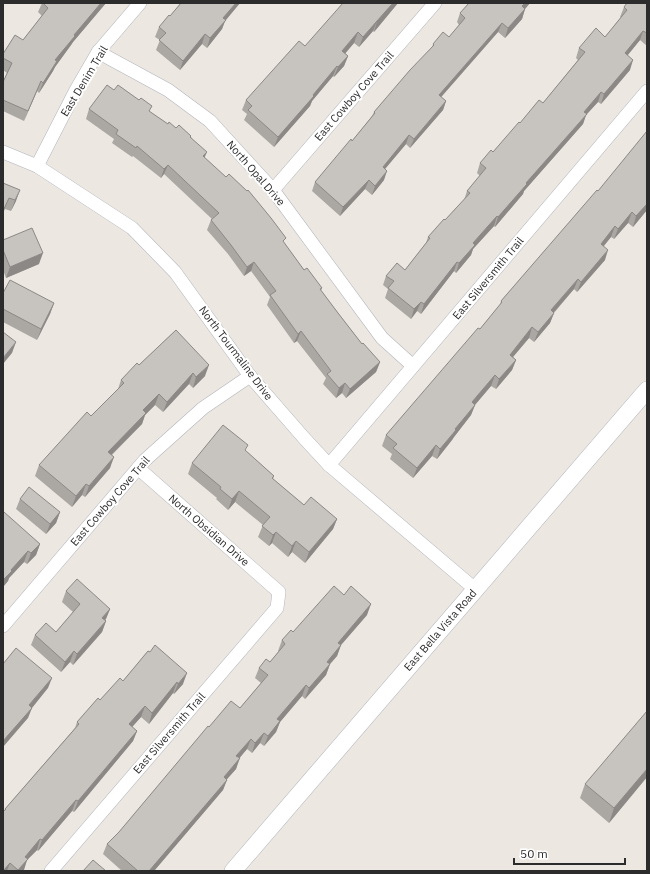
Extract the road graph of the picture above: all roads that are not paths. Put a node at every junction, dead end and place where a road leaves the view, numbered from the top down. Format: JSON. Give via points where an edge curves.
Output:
{"nodes":[{"id":1,"x":140,"y":3,"type":"edge"},
{"id":2,"x":435,"y":3,"type":"edge"},
{"id":3,"x":98,"y":52,"type":"junction"},
{"id":4,"x":647,"y":91,"type":"edge"},
{"id":5,"x":3,"y":152,"type":"edge"},
{"id":6,"x":37,"y":166,"type":"junction"},
{"id":7,"x":273,"y":190,"type":"junction"},
{"id":8,"x":413,"y":366,"type":"junction"},
{"id":9,"x":250,"y":376,"type":"junction"},
{"id":10,"x":647,"y":390,"type":"edge"},
{"id":11,"x":329,"y":465,"type":"junction"},
{"id":12,"x":138,"y":468,"type":"junction"},
{"id":13,"x":475,"y":589,"type":"junction"},
{"id":14,"x":279,"y":592,"type":"joint"},
{"id":15,"x":3,"y":626,"type":"edge"},
{"id":16,"x":51,"y":871,"type":"edge"},
{"id":17,"x":233,"y":871,"type":"edge"}],
"edges":[{"from":1,"to":3,"type":"street","name":"East Denim Trail"},
{"from":2,"to":7,"type":"street","name":"East Cowboy Cove Trail"},
{"from":3,"to":6,"type":"street","name":"East Denim Trail"},
{"from":3,"to":7,"type":"street","name":"North Opal Drive","via":[[168,90],[210,121]]},
{"from":4,"to":8,"type":"street","name":"East Silversmith Trail"},
{"from":5,"to":6,"type":"street","name":"North Tourmaline Drive"},
{"from":6,"to":9,"type":"street","name":"North Tourmaline Drive","via":[[132,228],[175,272]]},
{"from":7,"to":8,"type":"street","name":"North Opal Drive","via":[[382,338]]},
{"from":8,"to":11,"type":"street","name":"East Silversmith Trail"},
{"from":9,"to":11,"type":"street","name":"North Tourmaline Drive"},
{"from":9,"to":12,"type":"street","name":"East Cowboy Cove Trail","via":[[203,408]]},
{"from":10,"to":13,"type":"street","name":"East Bella Vista Road"},
{"from":11,"to":13,"type":"street","name":"North Tourmaline Drive"},
{"from":12,"to":14,"type":"street","name":"North Obsidian Drive"},
{"from":12,"to":15,"type":"street","name":"East Cowboy Cove Trail"},
{"from":13,"to":17,"type":"street","name":"East Bella Vista Road"},
{"from":14,"to":16,"type":"street","name":"East Silversmith Trail","via":[[277,608]]}]}
